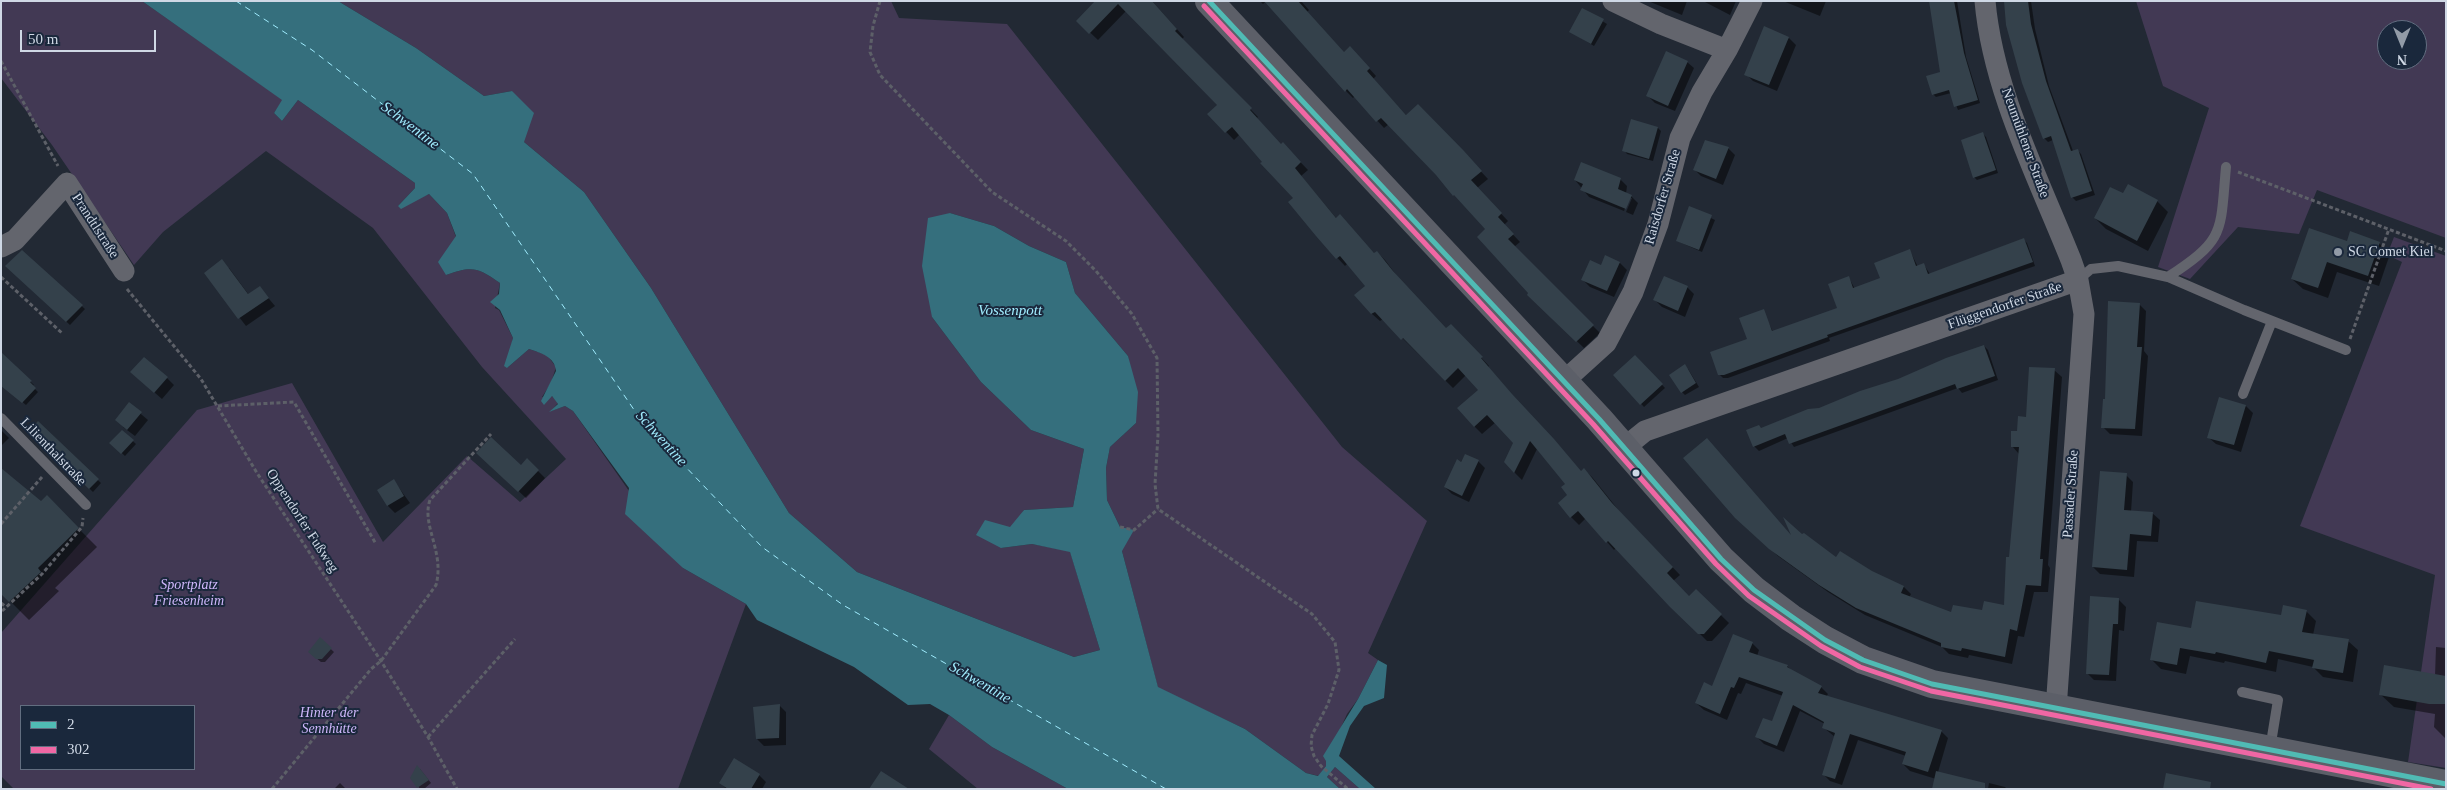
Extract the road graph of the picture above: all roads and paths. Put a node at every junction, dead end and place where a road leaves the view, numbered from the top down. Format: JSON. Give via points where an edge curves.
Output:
{"nodes":[{"id":1,"x":880,"y":1,"type":"edge"},
{"id":2,"x":1209,"y":1,"type":"edge"},
{"id":3,"x":1613,"y":1,"type":"edge"},
{"id":4,"x":1752,"y":1,"type":"edge"},
{"id":5,"x":1985,"y":1,"type":"edge"},
{"id":6,"x":1727,"y":50,"type":"junction"},
{"id":7,"x":1,"y":61,"type":"edge"},
{"id":8,"x":2226,"y":167,"type":"joint"},
{"id":9,"x":67,"y":183,"type":"junction"},
{"id":10,"x":2389,"y":229,"type":"junction"},
{"id":11,"x":1,"y":247,"type":"edge"},
{"id":12,"x":2446,"y":251,"type":"edge"},
{"id":13,"x":124,"y":271,"type":"joint"},
{"id":14,"x":1,"y":277,"type":"edge"},
{"id":15,"x":2168,"y":277,"type":"junction"},
{"id":16,"x":2078,"y":280,"type":"junction"},
{"id":17,"x":2272,"y":321,"type":"junction"},
{"id":18,"x":63,"y":334,"type":"dead end"},
{"id":19,"x":2346,"y":350,"type":"joint"},
{"id":20,"x":1563,"y":382,"type":"junction"},
{"id":21,"x":2243,"y":394,"type":"dead end"},
{"id":22,"x":218,"y":406,"type":"junction"},
{"id":23,"x":1,"y":418,"type":"edge"},
{"id":24,"x":491,"y":434,"type":"dead end"},
{"id":25,"x":1624,"y":448,"type":"junction"},
{"id":26,"x":49,"y":469,"type":"junction"},
{"id":27,"x":86,"y":505,"type":"joint"},
{"id":28,"x":1158,"y":509,"type":"junction"},
{"id":29,"x":1,"y":524,"type":"edge"},
{"id":30,"x":1120,"y":527,"type":"dead end"},
{"id":31,"x":376,"y":544,"type":"dead end"},
{"id":32,"x":1,"y":602,"type":"edge"},
{"id":33,"x":6,"y":608,"type":"junction"},
{"id":34,"x":2,"y":611,"type":"edge"},
{"id":35,"x":515,"y":639,"type":"dead end"},
{"id":36,"x":381,"y":661,"type":"junction"},
{"id":37,"x":2242,"y":692,"type":"dead end"},
{"id":38,"x":2056,"y":708,"type":"junction"},
{"id":39,"x":428,"y":737,"type":"junction"},
{"id":40,"x":2270,"y":750,"type":"junction"},
{"id":41,"x":2446,"y":784,"type":"edge"},
{"id":42,"x":272,"y":789,"type":"edge"},
{"id":43,"x":457,"y":789,"type":"edge"},
{"id":44,"x":1348,"y":789,"type":"edge"}],
"edges":[{"from":1,"to":28,"type":"path","via":[[870,52],[880,75],[992,192],[1066,241],[1096,271],[1132,314],[1157,358],[1155,484]]},
{"from":2,"to":20,"type":"main road"},
{"from":3,"to":6,"type":"street"},
{"from":4,"to":6,"type":"street","name":"Raisdorfer Straße"},
{"from":5,"to":16,"type":"street","name":"Neumühlener Straße","via":[[1993,47],[2012,113]]},
{"from":6,"to":20,"type":"street","name":"Raisdorfer Straße","via":[[1680,138],[1658,224],[1632,292],[1606,343]]},
{"from":7,"to":9,"type":"path"},
{"from":8,"to":10,"type":"path"},
{"from":8,"to":15,"type":"lane","via":[[2221,225],[2214,240],[2195,260]]},
{"from":9,"to":11,"type":"street","name":"Prandtlstraße","via":[[15,240]]},
{"from":9,"to":13,"type":"street","name":"Prandtlstraße"},
{"from":10,"to":12,"type":"path"},
{"from":10,"to":19,"type":"path"},
{"from":13,"to":22,"type":"path","name":"Oppendorfer Fußweg","via":[[126,287],[201,379]]},
{"from":14,"to":18,"type":"path"},
{"from":15,"to":16,"type":"lane","via":[[2118,266],[2091,268]]},
{"from":15,"to":17,"type":"lane"},
{"from":16,"to":25,"type":"street","name":"Flüggendorfer Straße","via":[[1645,432]]},
{"from":16,"to":38,"type":"street","name":"Passader Straße","via":[[2084,314]]},
{"from":17,"to":19,"type":"lane"},
{"from":17,"to":21,"type":"lane"},
{"from":20,"to":25,"type":"main road"},
{"from":22,"to":31,"type":"path","via":[[294,402]]},
{"from":22,"to":36,"type":"path","name":"Oppendorfer Fußweg","via":[[257,474]]},
{"from":23,"to":26,"type":"lane","name":"Lilienthalstraße"},
{"from":24,"to":36,"type":"path","via":[[430,500],[428,522],[437,549],[439,574],[436,585]]},
{"from":25,"to":38,"type":"main road","via":[[1728,566],[1783,613],[1825,640],[1863,660],[1932,684]]},
{"from":26,"to":27,"type":"lane","name":"Lilienthalstraße"},
{"from":26,"to":29,"type":"path"},
{"from":27,"to":33,"type":"path","via":[[82,527],[42,574]]},
{"from":28,"to":30,"type":"path","via":[[1134,530]]},
{"from":28,"to":44,"type":"path","via":[[1312,614],[1335,642],[1339,670],[1328,704],[1312,735],[1311,746],[1321,766]]},
{"from":32,"to":33,"type":"path"},
{"from":33,"to":34,"type":"path"},
{"from":35,"to":39,"type":"path"},
{"from":36,"to":39,"type":"path","name":"Oppendorfer Fußweg"},
{"from":36,"to":42,"type":"path"},
{"from":37,"to":40,"type":"lane","via":[[2278,700]]},
{"from":38,"to":40,"type":"main road"},
{"from":39,"to":43,"type":"path","name":"Oppendorfer Fußweg"},
{"from":40,"to":41,"type":"main road"}]}
